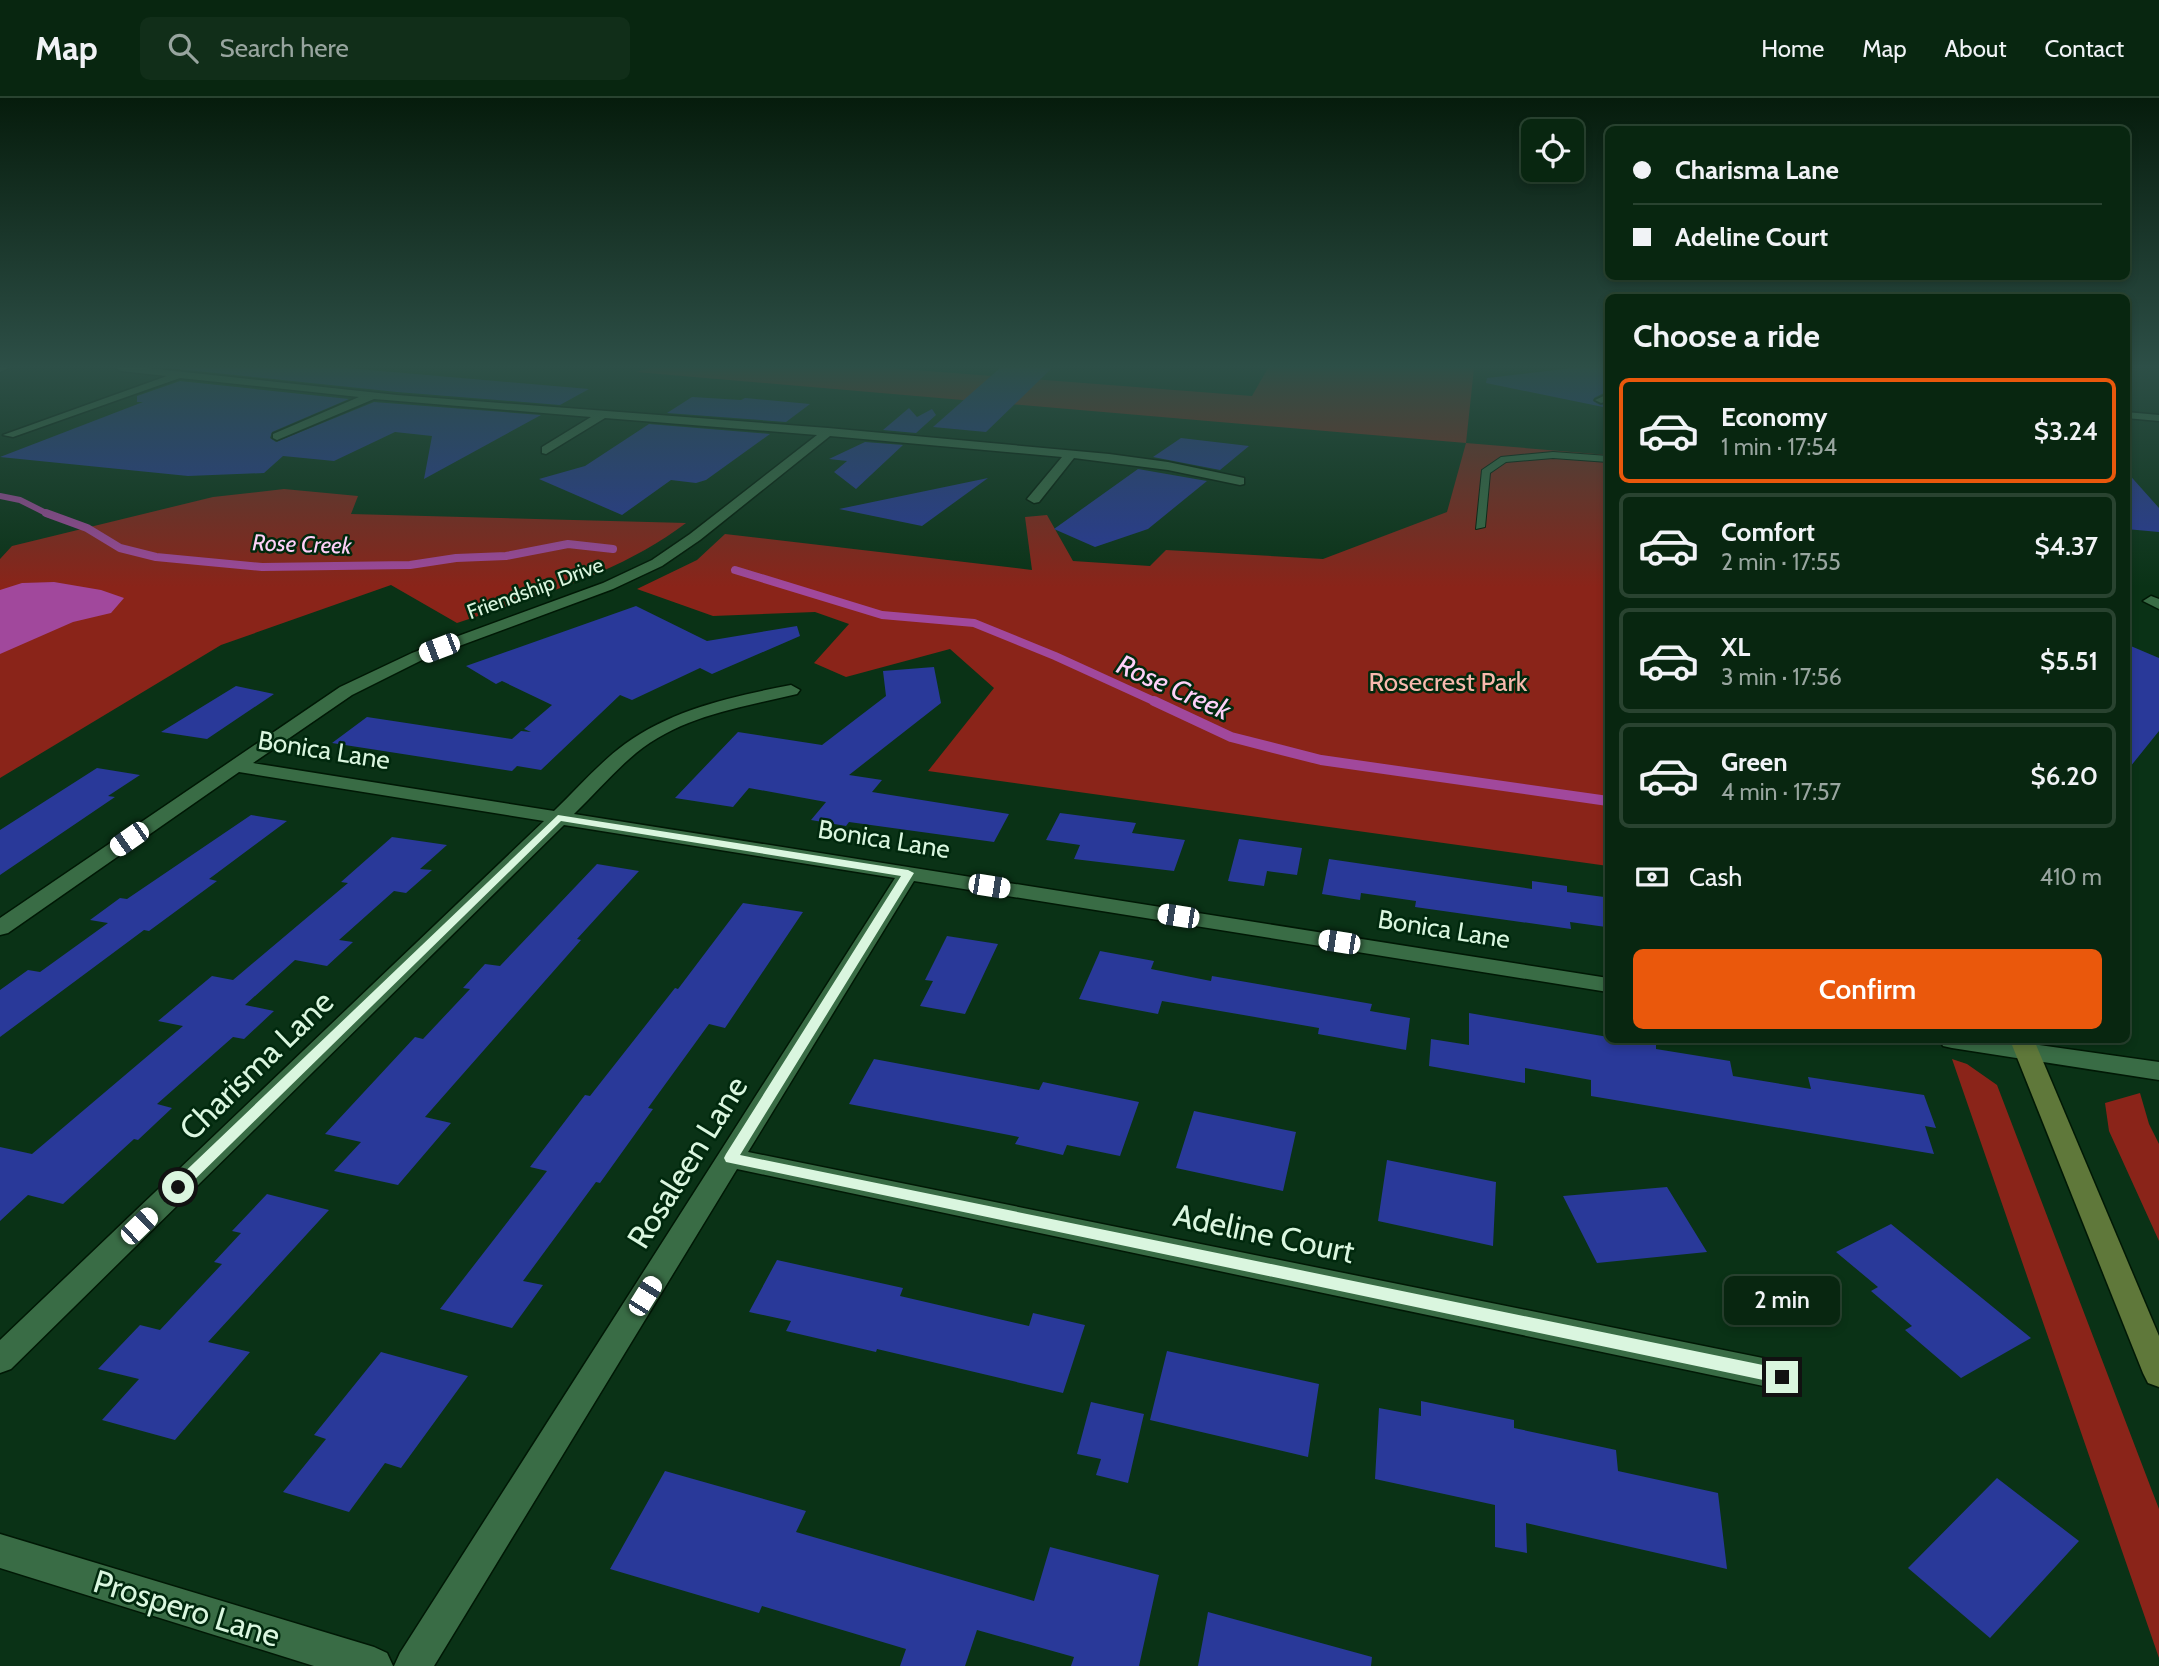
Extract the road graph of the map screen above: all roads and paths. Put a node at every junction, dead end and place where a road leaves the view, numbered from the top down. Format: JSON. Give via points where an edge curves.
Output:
{"nodes":[{"id":1,"x":560,"y":441,"type":"edge"},
{"id":2,"x":816,"y":441,"type":"edge"},
{"id":3,"x":925,"y":441,"type":"edge"},
{"id":4,"x":546,"y":450,"type":"dead end"},
{"id":5,"x":1070,"y":455,"type":"junction"},
{"id":6,"x":1605,"y":459,"type":"edge"},
{"id":7,"x":1240,"y":481,"type":"dead end"},
{"id":8,"x":1034,"y":499,"type":"dead end"},
{"id":9,"x":1480,"y":527,"type":"dead end"},
{"id":10,"x":790,"y":690,"type":"dead end"},
{"id":11,"x":234,"y":766,"type":"junction"},
{"id":12,"x":558,"y":818,"type":"junction"},
{"id":13,"x":908,"y":873,"type":"junction"},
{"id":14,"x":0,"y":928,"type":"edge"},
{"id":15,"x":1605,"y":985,"type":"edge"},
{"id":16,"x":1995,"y":1043,"type":"edge"},
{"id":17,"x":2024,"y":1045,"type":"edge"},
{"id":18,"x":2159,"y":1071,"type":"edge"},
{"id":19,"x":731,"y":1158,"type":"junction"},
{"id":20,"x":0,"y":1360,"type":"edge"},
{"id":21,"x":2159,"y":1373,"type":"edge"},
{"id":22,"x":1782,"y":1377,"type":"dead end"},
{"id":23,"x":0,"y":1550,"type":"edge"},
{"id":24,"x":374,"y":1666,"type":"edge"},
{"id":25,"x":413,"y":1666,"type":"edge"}],
"edges":[{"from":1,"to":4,"type":"street"},
{"from":2,"to":11,"type":"street","name":"Friendship Drive","via":[[657,563],[393,667],[327,702]]},
{"from":3,"to":5,"type":"street"},
{"from":5,"to":7,"type":"street","via":[[1159,464]]},
{"from":5,"to":8,"type":"street"},
{"from":6,"to":9,"type":"lane","via":[[1553,455],[1504,459],[1485,472]]},
{"from":10,"to":12,"type":"street","name":"Charisma Lane","via":[[716,706],[670,724],[630,749]]},
{"from":11,"to":12,"type":"street","name":"Bonica Lane"},
{"from":11,"to":14,"type":"street","name":"Friendship Drive"},
{"from":12,"to":13,"type":"street","name":"Bonica Lane"},
{"from":12,"to":20,"type":"street","name":"Charisma Lane"},
{"from":13,"to":15,"type":"street","name":"Bonica Lane"},
{"from":13,"to":19,"type":"street","name":"Rosaleen Lane"},
{"from":16,"to":17,"type":"street"},
{"from":17,"to":18,"type":"street"},
{"from":17,"to":21,"type":"main road"},
{"from":19,"to":22,"type":"street","name":"Adeline Court"},
{"from":19,"to":25,"type":"street","name":"Rosaleen Lane"},
{"from":23,"to":24,"type":"street","name":"Prospero Lane"}]}
